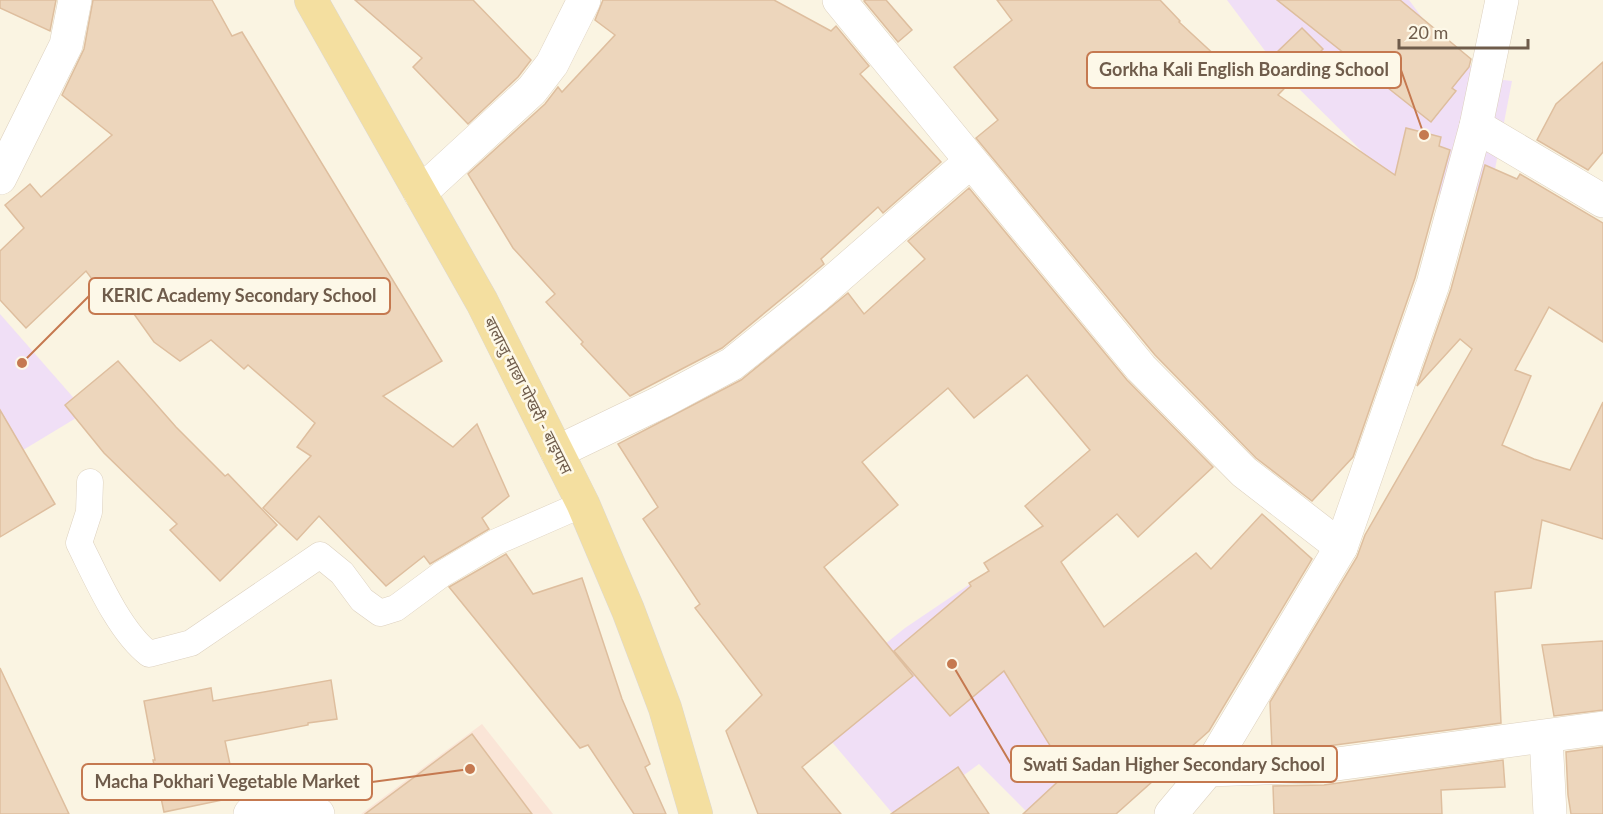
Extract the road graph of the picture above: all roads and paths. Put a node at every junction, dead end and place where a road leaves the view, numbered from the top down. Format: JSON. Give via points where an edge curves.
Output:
{"nodes":[{"id":1,"x":75,"y":0,"type":"edge"},
{"id":2,"x":311,"y":0,"type":"edge"},
{"id":3,"x":584,"y":0,"type":"edge"},
{"id":4,"x":839,"y":0,"type":"edge"},
{"id":5,"x":1502,"y":0,"type":"edge"},
{"id":6,"x":1476,"y":126,"type":"junction"},
{"id":7,"x":970,"y":162,"type":"junction"},
{"id":8,"x":0,"y":178,"type":"edge"},
{"id":9,"x":420,"y":193,"type":"junction"},
{"id":10,"x":1603,"y":201,"type":"edge"},
{"id":11,"x":557,"y":452,"type":"junction"},
{"id":12,"x":90,"y":482,"type":"dead end"},
{"id":13,"x":583,"y":504,"type":"junction"},
{"id":14,"x":1341,"y":547,"type":"junction"},
{"id":15,"x":1603,"y":728,"type":"edge"},
{"id":16,"x":1546,"y":737,"type":"junction"},
{"id":17,"x":1208,"y":770,"type":"junction"},
{"id":18,"x":250,"y":814,"type":"edge"},
{"id":19,"x":318,"y":814,"type":"edge"},
{"id":20,"x":696,"y":814,"type":"edge"},
{"id":21,"x":1171,"y":814,"type":"edge"},
{"id":22,"x":1550,"y":814,"type":"edge"}],
"edges":[{"from":1,"to":8,"type":"street","via":[[66,45]]},
{"from":2,"to":9,"type":"main road","name":"बालाजु माछा पोखरी - बाइपास"},
{"from":3,"to":9,"type":"street","via":[[552,64],[532,90]]},
{"from":4,"to":7,"type":"street"},
{"from":5,"to":6,"type":"street"},
{"from":6,"to":10,"type":"street"},
{"from":6,"to":14,"type":"street","via":[[1433,284]]},
{"from":7,"to":11,"type":"street","via":[[732,364]]},
{"from":7,"to":14,"type":"street","via":[[1141,368],[1244,472]]},
{"from":9,"to":11,"type":"main road","name":"बालाजु माछा पोखरी - बाइपास","via":[[482,302]]},
{"from":11,"to":13,"type":"main road","name":"बालाजु माछा पोखरी - बाइपास"},
{"from":12,"to":13,"type":"lane","via":[[89,512],[79,543],[114,612],[138,646],[149,654],[191,643],[320,555],[342,573],[362,600],[380,613],[396,608],[442,574],[496,542]]},
{"from":13,"to":20,"type":"main road","name":"बालाजु माछा पोखरी - बाइपास","via":[[665,708]]},
{"from":14,"to":17,"type":"street"},
{"from":15,"to":16,"type":"street"},
{"from":16,"to":17,"type":"street","via":[[1322,766]]},
{"from":16,"to":22,"type":"street"},
{"from":17,"to":21,"type":"street"},
{"from":18,"to":19,"type":"street","via":[[290,801]]}]}
